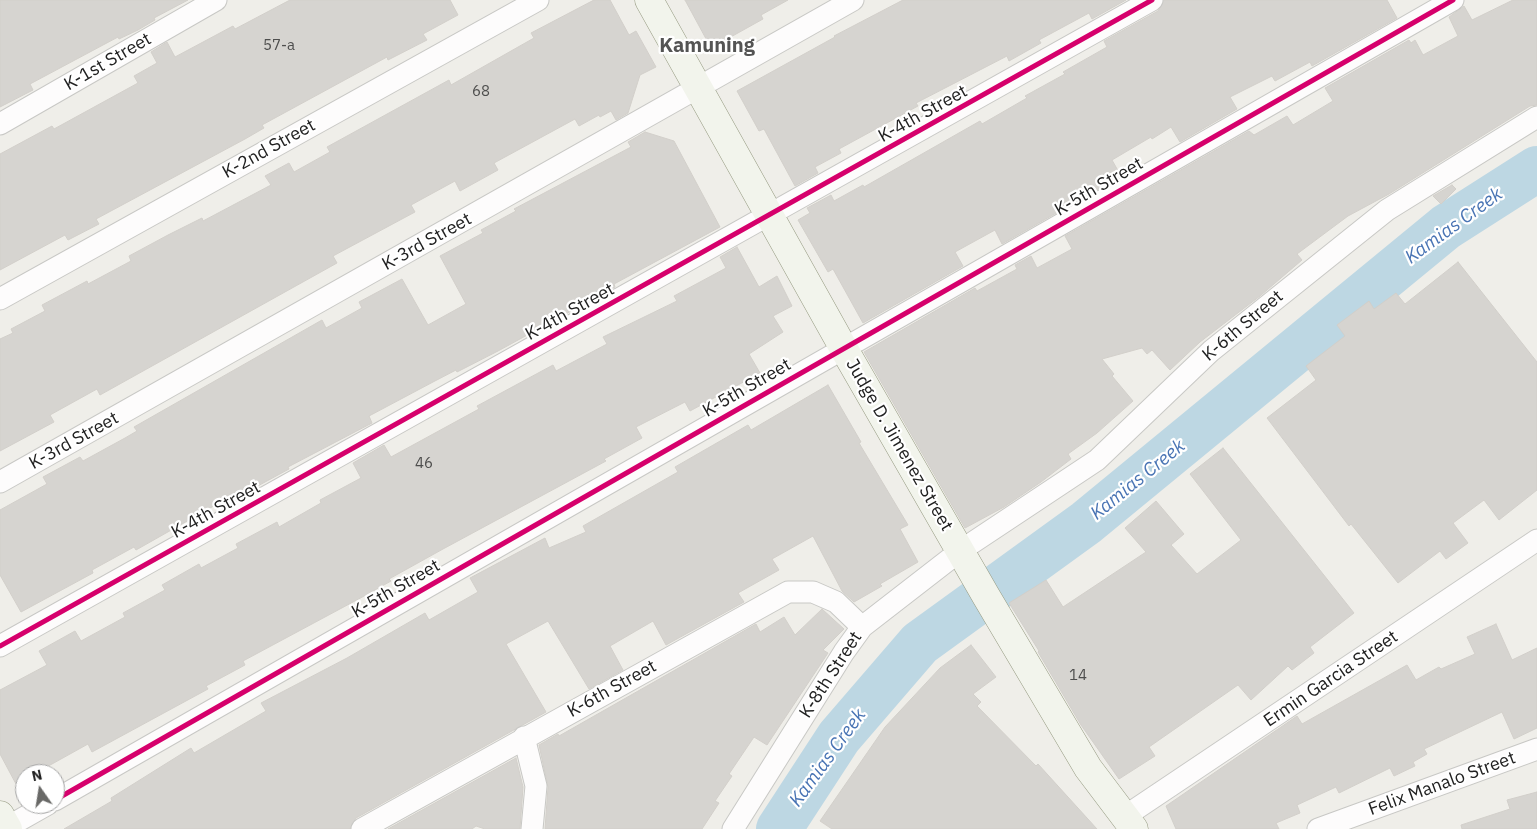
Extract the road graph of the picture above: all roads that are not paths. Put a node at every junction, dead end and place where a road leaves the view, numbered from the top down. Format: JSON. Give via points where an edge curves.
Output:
{"nodes":[{"id":1,"x":216,"y":0,"type":"edge"},
{"id":2,"x":538,"y":0,"type":"edge"},
{"id":3,"x":649,"y":0,"type":"edge"},
{"id":4,"x":853,"y":0,"type":"edge"},
{"id":5,"x":1152,"y":0,"type":"edge"},
{"id":6,"x":1453,"y":0,"type":"edge"},
{"id":7,"x":699,"y":88,"type":"junction"},
{"id":8,"x":1537,"y":116,"type":"edge"},
{"id":9,"x":0,"y":124,"type":"edge"},
{"id":10,"x":770,"y":216,"type":"junction"},
{"id":11,"x":0,"y":299,"type":"edge"},
{"id":12,"x":844,"y":349,"type":"junction"},
{"id":13,"x":0,"y":482,"type":"edge"},
{"id":14,"x":1537,"y":540,"type":"edge"},
{"id":15,"x":963,"y":557,"type":"junction"},
{"id":16,"x":862,"y":627,"type":"junction"},
{"id":17,"x":0,"y":646,"type":"edge"},
{"id":18,"x":524,"y":737,"type":"junction"},
{"id":19,"x":1537,"y":749,"type":"edge"},
{"id":20,"x":65,"y":794,"type":"edge"},
{"id":21,"x":28,"y":814,"type":"edge"},
{"id":22,"x":1129,"y":823,"type":"edge"},
{"id":23,"x":5,"y":825,"type":"edge"},
{"id":24,"x":362,"y":829,"type":"edge"},
{"id":25,"x":532,"y":829,"type":"edge"},
{"id":26,"x":733,"y":829,"type":"edge"},
{"id":27,"x":1318,"y":829,"type":"edge"}],
"edges":[{"from":1,"to":9,"type":"street","name":"K-1st Street"},
{"from":2,"to":11,"type":"street","name":"K-2nd Street"},
{"from":3,"to":7,"type":"street","name":"Judge D. Jimenez Street"},
{"from":4,"to":7,"type":"street","name":"K-3rd Street"},
{"from":5,"to":10,"type":"street","name":"K-4th Street"},
{"from":6,"to":12,"type":"street","name":"K-5th Street"},
{"from":7,"to":10,"type":"street","name":"Judge D. Jimenez Street"},
{"from":7,"to":13,"type":"street","name":"K-3rd Street"},
{"from":8,"to":15,"type":"street","name":"K-6th Street","via":[[1387,210],[1219,344],[1097,460]]},
{"from":10,"to":12,"type":"street","name":"Judge D. Jimenez Street"},
{"from":10,"to":17,"type":"street","name":"K-4th Street"},
{"from":12,"to":15,"type":"street","name":"Judge D. Jimenez Street"},
{"from":12,"to":20,"type":"street","name":"K-5th Street"},
{"from":14,"to":22,"type":"street","name":"Ermin Garcia Street"},
{"from":15,"to":16,"type":"street","name":"K-8th Street"},
{"from":15,"to":22,"type":"street","name":"Judge D. Jimenez Street","via":[[1088,768]]},
{"from":16,"to":18,"type":"street","name":"K-6th Street","via":[[836,602],[813,592],[788,592]]},
{"from":16,"to":26,"type":"street","name":"K-8th Street"},
{"from":18,"to":24,"type":"street","name":"K-6th Street"},
{"from":18,"to":25,"type":"street","via":[[536,786]]},
{"from":19,"to":27,"type":"street","name":"Felix Manalo Street"},
{"from":21,"to":23,"type":"street"}]}
